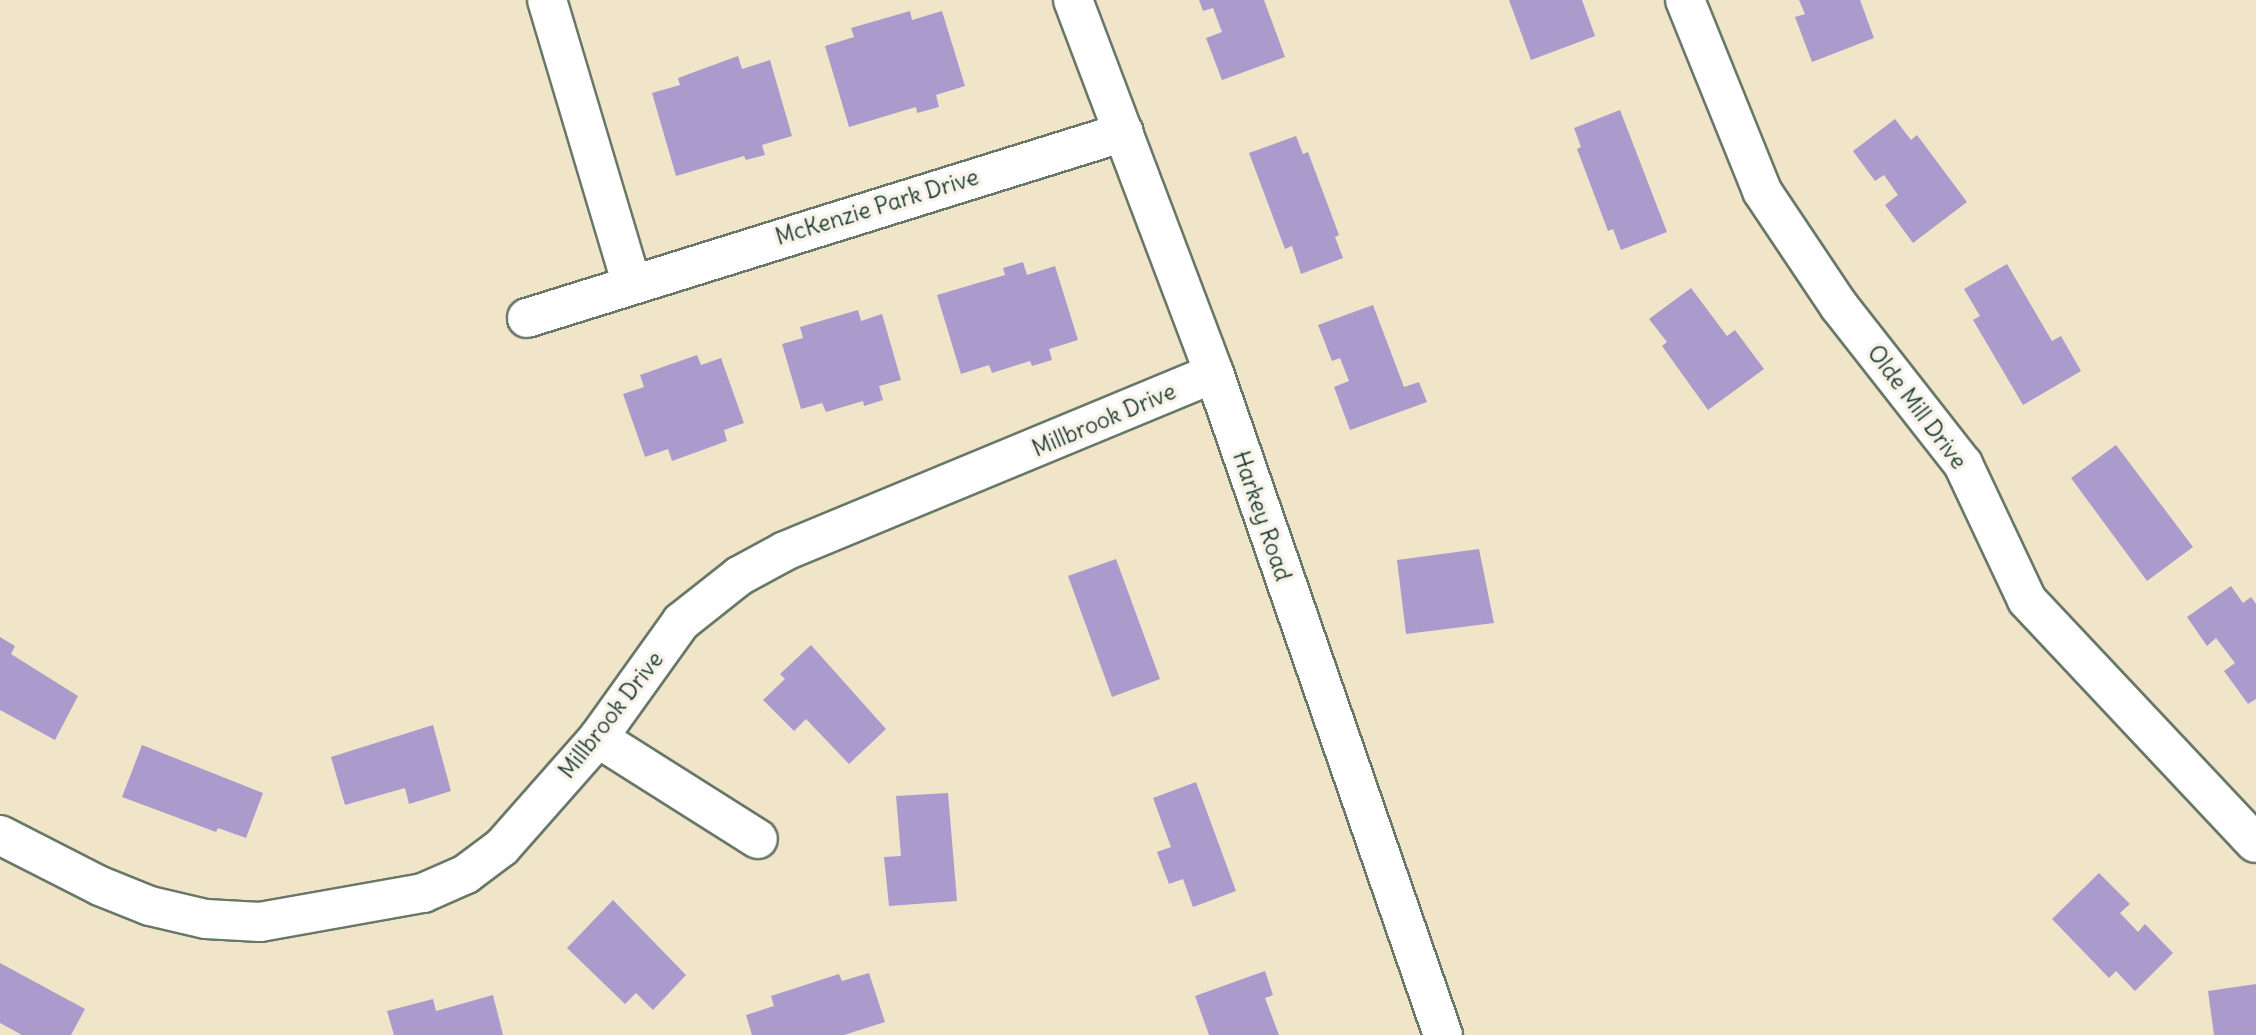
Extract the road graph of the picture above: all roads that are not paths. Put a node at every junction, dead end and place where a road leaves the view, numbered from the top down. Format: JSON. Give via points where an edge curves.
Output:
{"nodes":[{"id":1,"x":547,"y":0,"type":"edge"},
{"id":2,"x":1073,"y":0,"type":"edge"},
{"id":3,"x":1685,"y":0,"type":"edge"},
{"id":4,"x":1124,"y":132,"type":"junction"},
{"id":5,"x":631,"y":282,"type":"junction"},
{"id":6,"x":527,"y":318,"type":"dead end"},
{"id":7,"x":1214,"y":373,"type":"junction"},
{"id":8,"x":598,"y":738,"type":"junction"},
{"id":9,"x":0,"y":835,"type":"edge"},
{"id":10,"x":758,"y":839,"type":"dead end"},
{"id":11,"x":2255,"y":843,"type":"edge"},
{"id":12,"x":1443,"y":1035,"type":"edge"}],
"edges":[{"from":1,"to":5,"type":"street"},
{"from":2,"to":4,"type":"street","name":"Harkey Road"},
{"from":3,"to":11,"type":"street","name":"Olde Mill Drive","via":[[1762,191],[1839,306],[1963,464],[2027,600]]},
{"from":4,"to":5,"type":"street","name":"McKenzie Park Drive"},
{"from":4,"to":7,"type":"street","name":"Harkey Road"},
{"from":5,"to":6,"type":"street","name":"McKenzie Park Drive"},
{"from":7,"to":8,"type":"street","name":"Millbrook Drive","via":[[785,551],[739,576],[681,622]]},
{"from":7,"to":12,"type":"street","name":"Harkey Road"},
{"from":8,"to":9,"type":"street","name":"Millbrook Drive","via":[[502,847],[466,874],[424,893],[371,904],[260,922],[206,919],[150,906],[100,886]]},
{"from":8,"to":10,"type":"street"}]}
